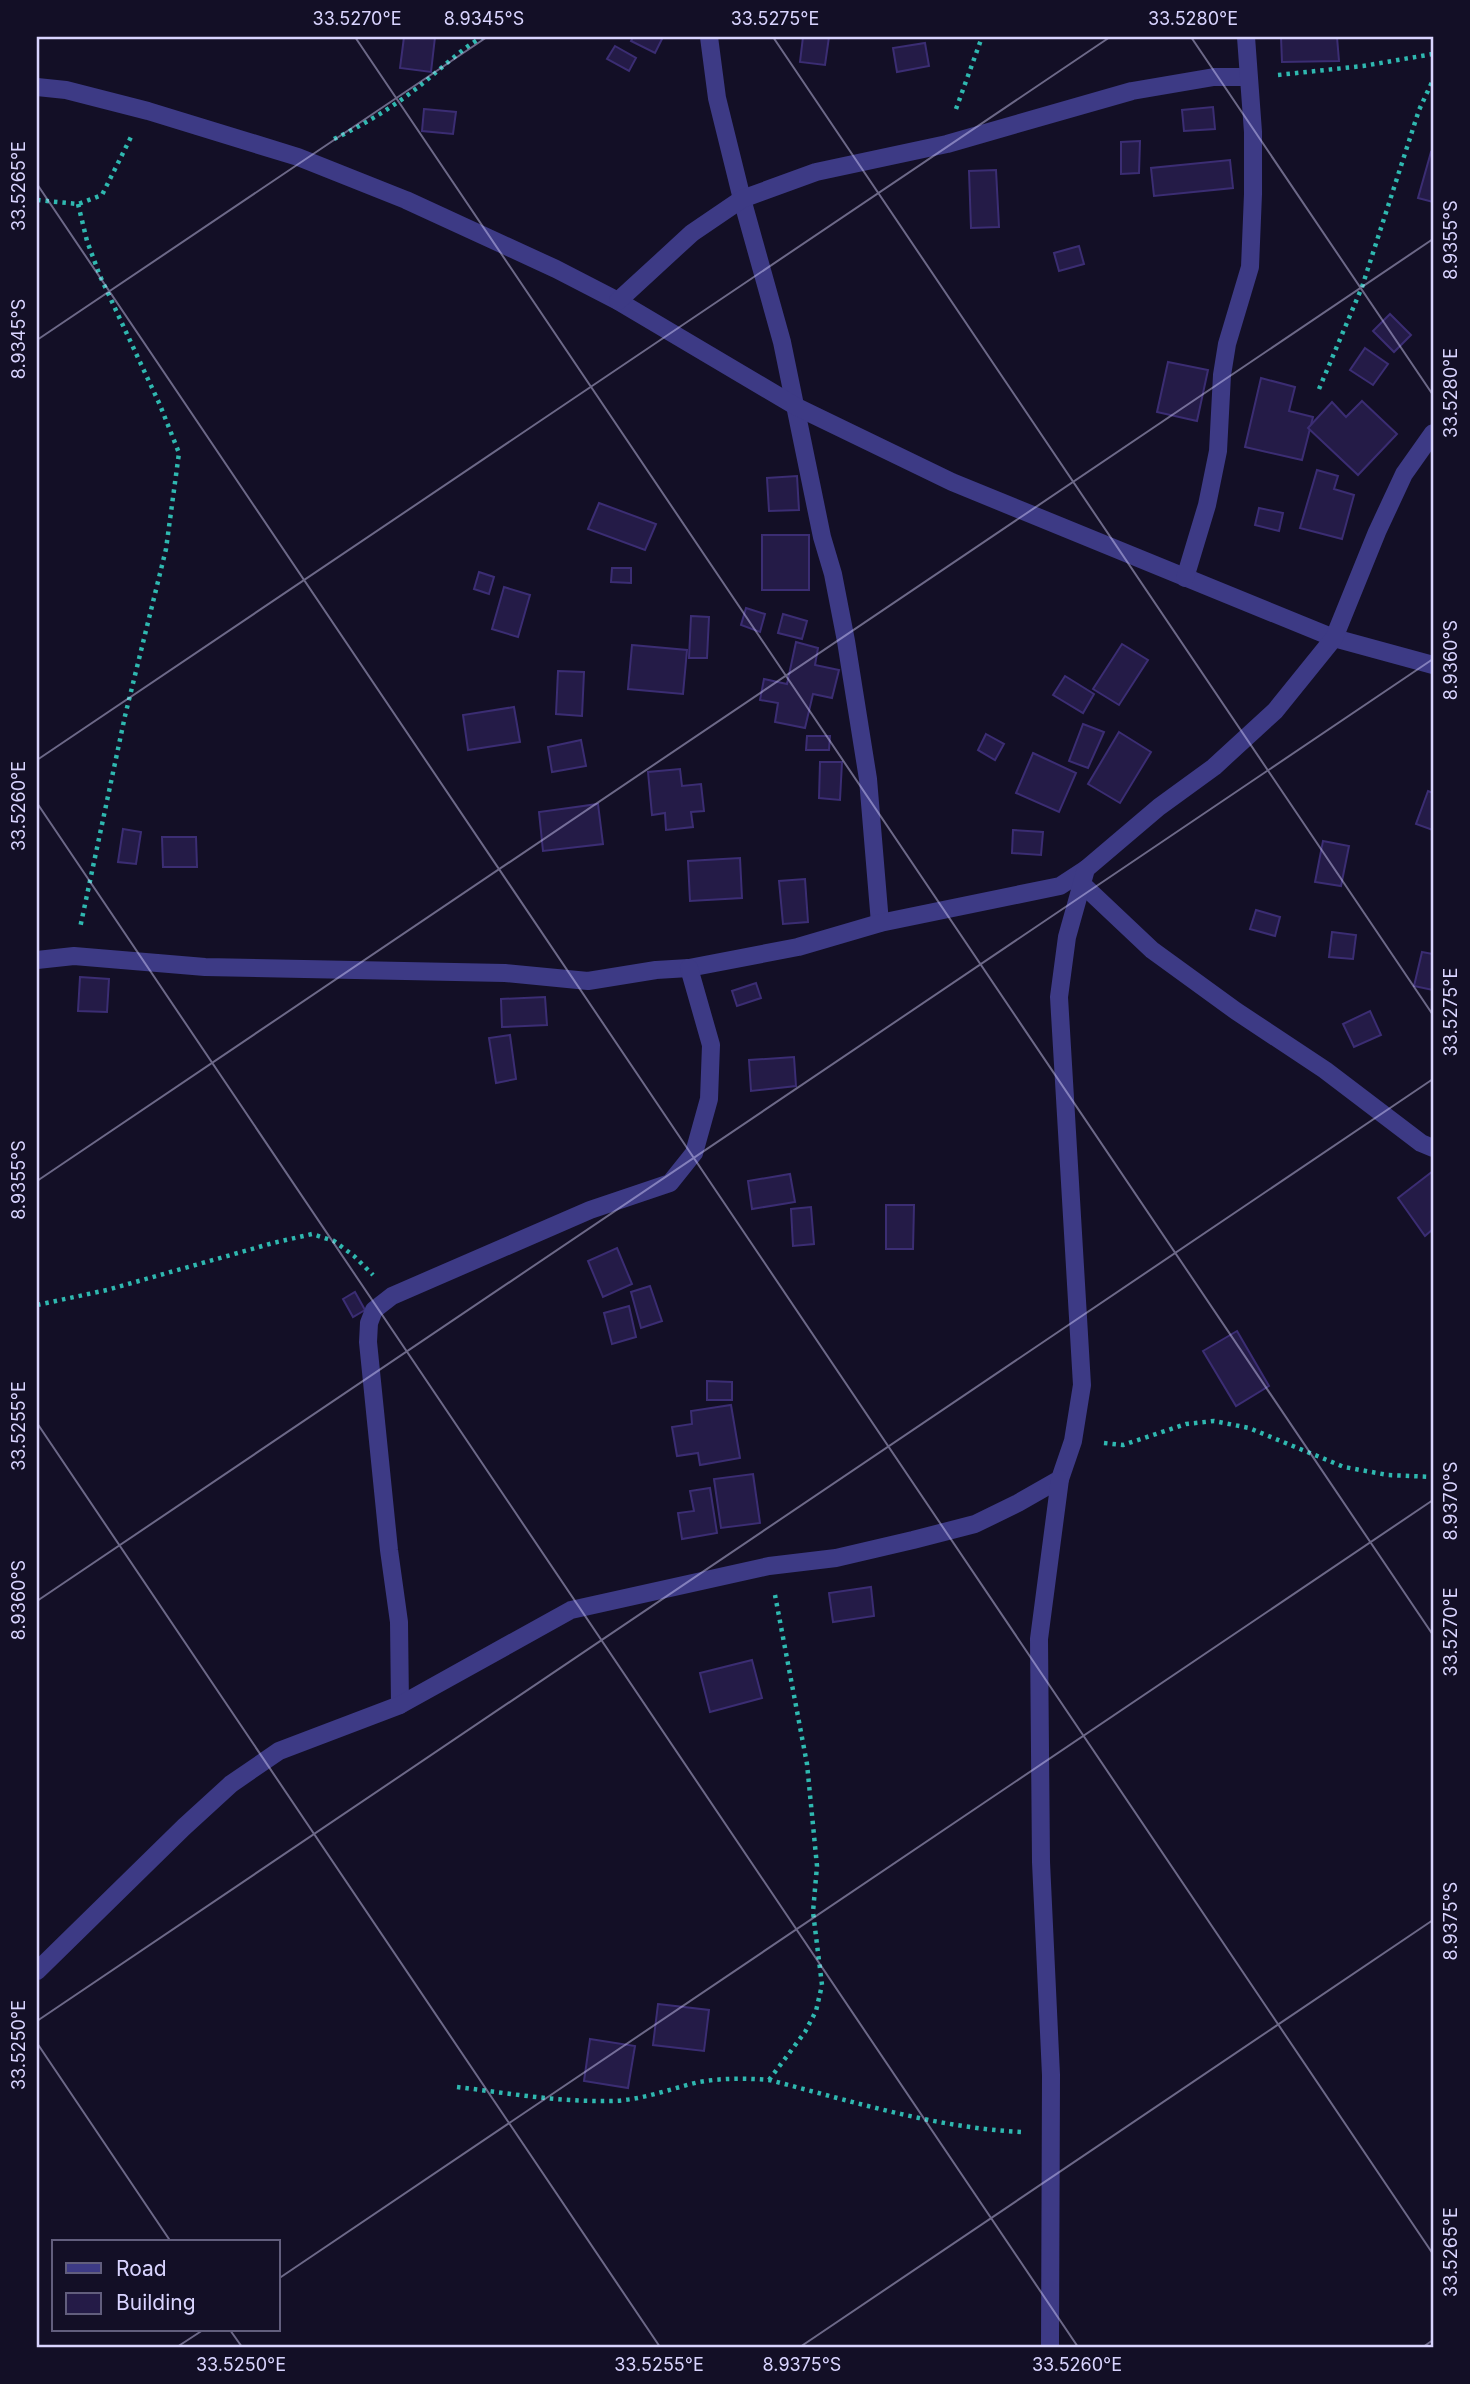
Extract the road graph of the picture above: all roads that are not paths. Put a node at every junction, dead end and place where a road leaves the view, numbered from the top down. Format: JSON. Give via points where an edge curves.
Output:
{"nodes":[{"id":1,"x":709,"y":37,"type":"edge"},
{"id":2,"x":1246,"y":37,"type":"edge"},
{"id":3,"x":1248,"y":77,"type":"junction"},
{"id":4,"x":37,"y":87,"type":"edge"},
{"id":5,"x":742,"y":199,"type":"junction"},
{"id":6,"x":618,"y":301,"type":"junction"},
{"id":7,"x":797,"y":407,"type":"junction"},
{"id":8,"x":1433,"y":433,"type":"edge"},
{"id":9,"x":1185,"y":578,"type":"junction"},
{"id":10,"x":1334,"y":638,"type":"junction"},
{"id":11,"x":1433,"y":666,"type":"edge"},
{"id":12,"x":1083,"y":876,"type":"junction"},
{"id":13,"x":880,"y":923,"type":"junction"},
{"id":14,"x":37,"y":960,"type":"edge"},
{"id":15,"x":689,"y":968,"type":"junction"},
{"id":16,"x":1433,"y":1148,"type":"edge"},
{"id":17,"x":1060,"y":1479,"type":"junction"},
{"id":18,"x":400,"y":1705,"type":"junction"},
{"id":19,"x":37,"y":1971,"type":"edge"},
{"id":20,"x":1050,"y":2347,"type":"edge"}],
"edges":[{"from":1,"to":5,"type":"street","via":[[717,98]]},
{"from":2,"to":3,"type":"street"},
{"from":3,"to":5,"type":"street","via":[[1132,91],[947,144],[816,172]]},
{"from":3,"to":9,"type":"street","via":[[1254,194],[1250,267],[1227,344],[1218,451],[1208,505]]},
{"from":4,"to":6,"type":"street","via":[[148,111],[298,157],[406,200]]},
{"from":5,"to":6,"type":"street","via":[[692,233]]},
{"from":5,"to":7,"type":"street"},
{"from":6,"to":7,"type":"street"},
{"from":7,"to":9,"type":"street","via":[[952,482]]},
{"from":7,"to":13,"type":"street","via":[[862,731]]},
{"from":8,"to":10,"type":"street","via":[[1404,474]]},
{"from":9,"to":10,"type":"street"},
{"from":10,"to":11,"type":"street"},
{"from":10,"to":12,"type":"street","via":[[1275,711]]},
{"from":12,"to":13,"type":"street","via":[[1060,886]]},
{"from":12,"to":16,"type":"street","via":[[1152,950]]},
{"from":12,"to":17,"type":"street","via":[[1067,937],[1059,997],[1082,1385],[1073,1441]]},
{"from":13,"to":15,"type":"street","via":[[798,947]]},
{"from":14,"to":15,"type":"street","via":[[75,956],[205,967],[505,973],[588,981]]},
{"from":15,"to":18,"type":"street","via":[[711,1045],[709,1099],[694,1153],[670,1183],[590,1210],[392,1296],[374,1310],[368,1342],[399,1622]]},
{"from":17,"to":18,"type":"street","via":[[975,1524],[836,1558],[769,1566],[571,1609]]},
{"from":17,"to":20,"type":"street","via":[[1039,1639],[1041,1849],[1051,2075]]},
{"from":18,"to":19,"type":"street","via":[[279,1751],[231,1784]]}]}
